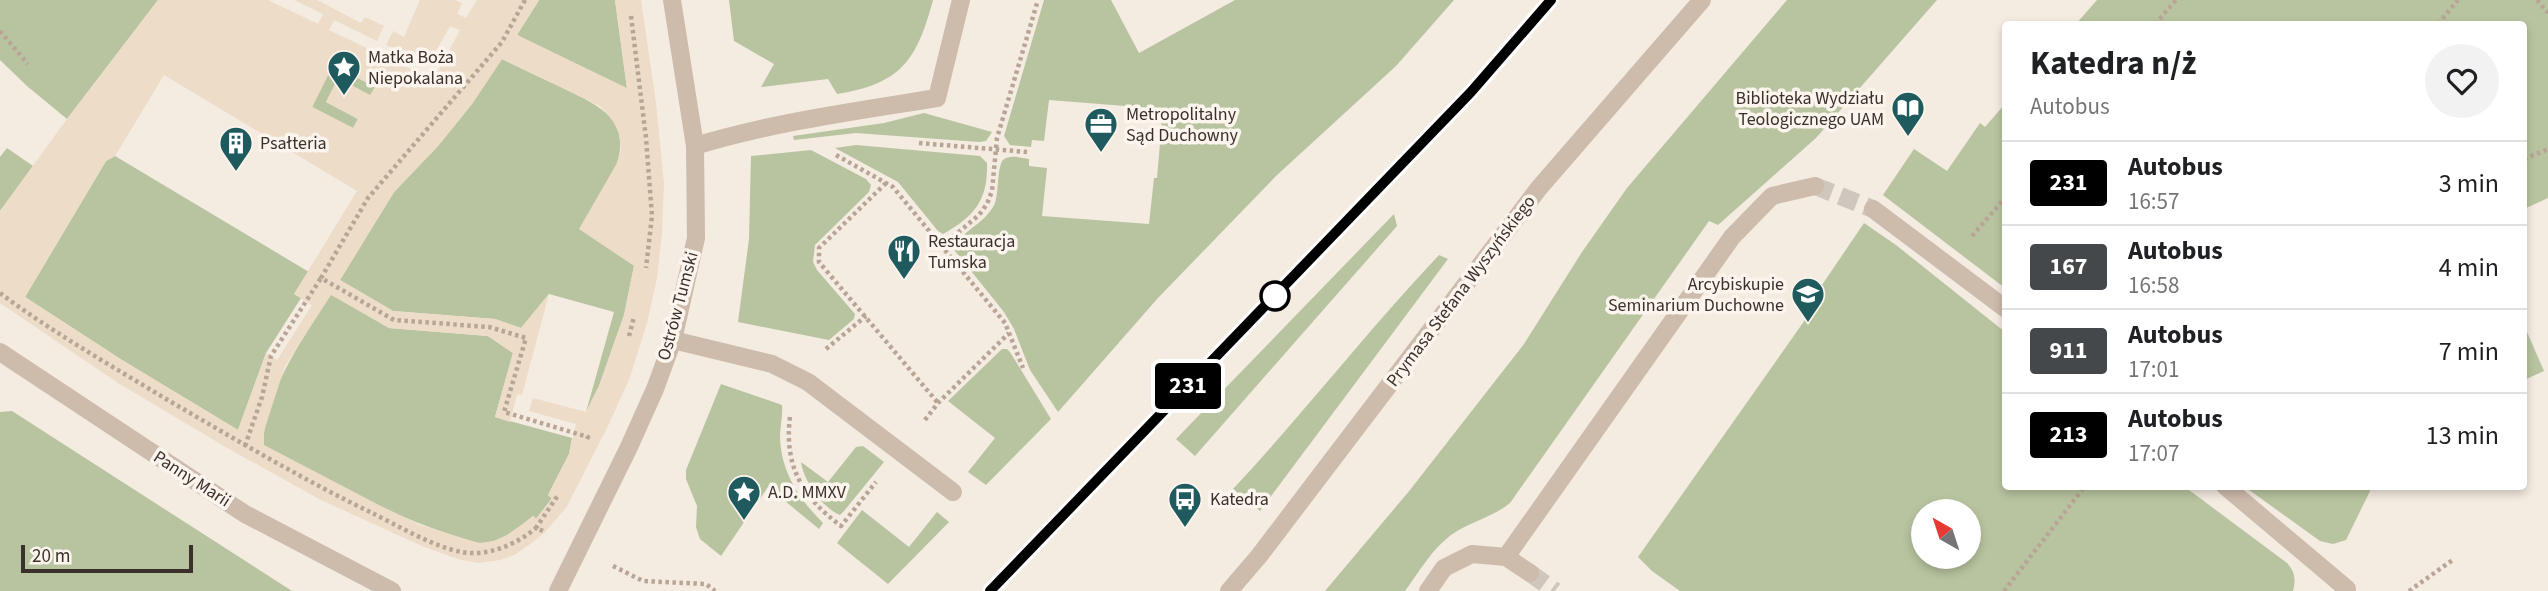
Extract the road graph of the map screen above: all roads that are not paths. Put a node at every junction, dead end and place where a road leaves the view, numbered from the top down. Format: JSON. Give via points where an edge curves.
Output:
{"nodes":[{"id":1,"x":672,"y":0,"type":"edge"},
{"id":2,"x":961,"y":0,"type":"edge"},
{"id":3,"x":1702,"y":0,"type":"edge"},
{"id":4,"x":695,"y":146,"type":"junction"},
{"id":5,"x":1815,"y":186,"type":"tunnel mouth"},
{"id":6,"x":1873,"y":209,"type":"tunnel mouth"},
{"id":7,"x":2002,"y":306,"type":"edge"},
{"id":8,"x":673,"y":340,"type":"junction"},
{"id":9,"x":0,"y":352,"type":"edge"},
{"id":10,"x":2230,"y":490,"type":"edge"},
{"id":11,"x":953,"y":492,"type":"dead end"},
{"id":12,"x":1506,"y":557,"type":"junction"},
{"id":13,"x":1530,"y":573,"type":"tunnel mouth"},
{"id":14,"x":2348,"y":590,"type":"edge"},
{"id":15,"x":392,"y":591,"type":"edge"},
{"id":16,"x":558,"y":591,"type":"edge"},
{"id":17,"x":1229,"y":591,"type":"edge"},
{"id":18,"x":1428,"y":591,"type":"edge"}],
"edges":[{"from":1,"to":4,"type":"street","name":"Ostrów Tumski"},
{"from":2,"to":4,"type":"street","via":[[937,97],[793,121]]},
{"from":3,"to":17,"type":"street","name":"Prymasa Stefana Wyszyńskiego","via":[[1539,188]]},
{"from":4,"to":8,"type":"street","name":"Ostrów Tumski","via":[[696,237]]},
{"from":5,"to":12,"type":"street","via":[[1772,196],[1732,237]]},
{"from":6,"to":7,"type":"street"},
{"from":8,"to":11,"type":"street","via":[[772,364],[808,383]]},
{"from":8,"to":16,"type":"street","name":"Ostrów Tumski","via":[[629,447]]},
{"from":9,"to":15,"type":"street","name":"Panny Marii","via":[[245,514]]},
{"from":10,"to":14,"type":"street"},
{"from":12,"to":13,"type":"street"},
{"from":12,"to":18,"type":"street","via":[[1472,554],[1444,568]]}]}
